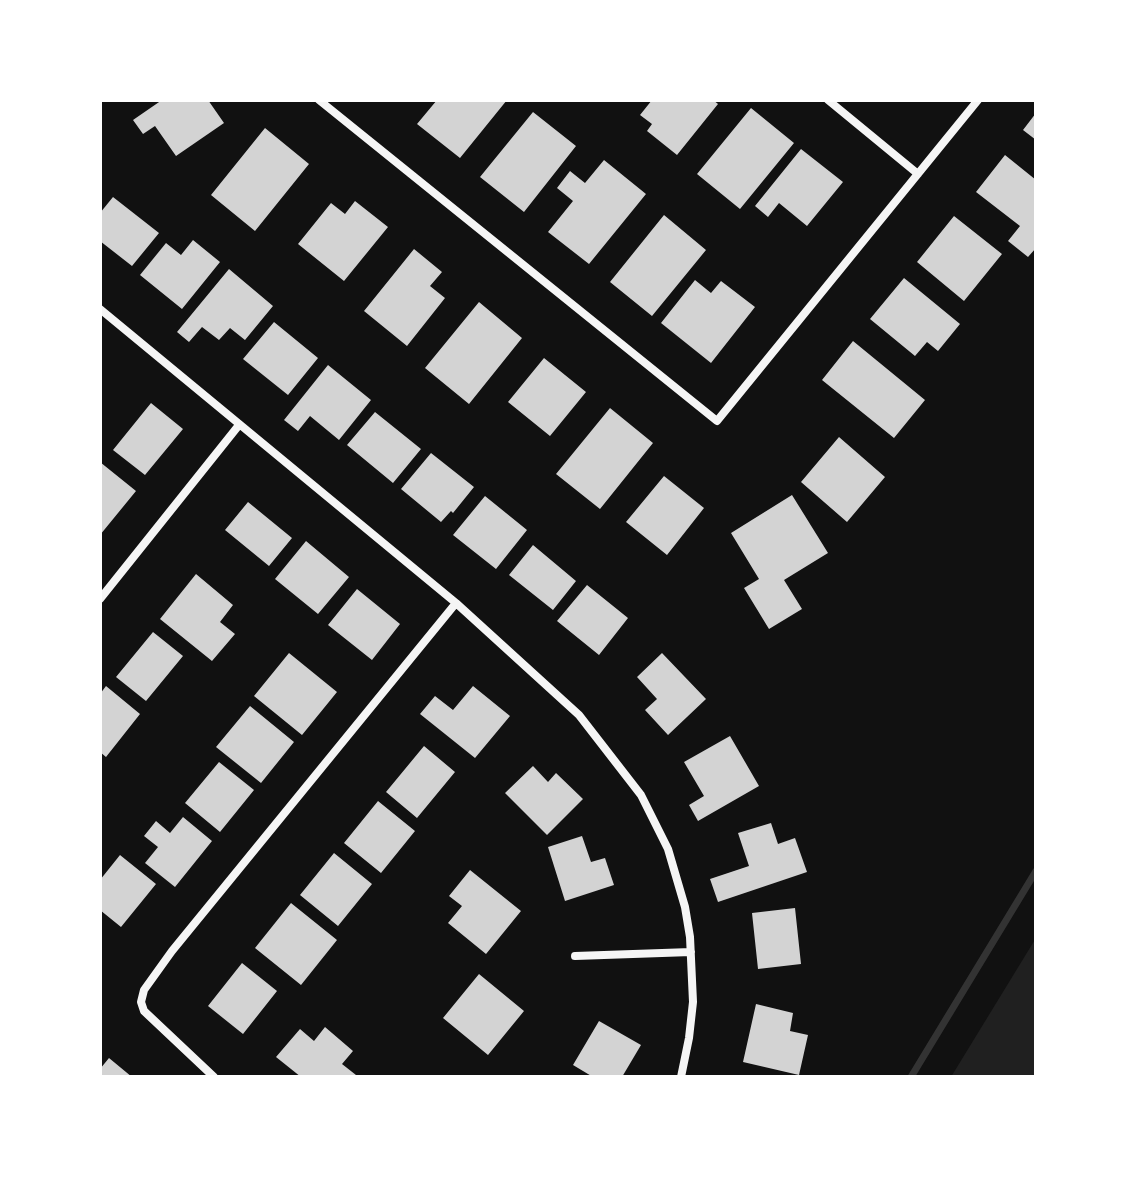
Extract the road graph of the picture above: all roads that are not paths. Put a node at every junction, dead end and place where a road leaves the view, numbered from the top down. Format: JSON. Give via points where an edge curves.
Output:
{"nodes":[{"id":1,"x":319,"y":100,"type":"edge"},
{"id":2,"x":828,"y":100,"type":"edge"},
{"id":3,"x":978,"y":100,"type":"edge"},
{"id":4,"x":918,"y":174,"type":"junction"},
{"id":5,"x":100,"y":309,"type":"edge"},
{"id":6,"x":239,"y":425,"type":"junction"},
{"id":7,"x":100,"y":599,"type":"edge"},
{"id":8,"x":456,"y":603,"type":"junction"},
{"id":9,"x":691,"y":952,"type":"junction"},
{"id":10,"x":575,"y":956,"type":"dead end"},
{"id":11,"x":214,"y":1077,"type":"edge"},
{"id":12,"x":681,"y":1077,"type":"edge"}],
"edges":[{"from":1,"to":4,"type":"street","via":[[717,421]]},
{"from":2,"to":4,"type":"street"},
{"from":3,"to":4,"type":"street"},
{"from":5,"to":6,"type":"street"},
{"from":6,"to":7,"type":"street"},
{"from":6,"to":8,"type":"street"},
{"from":8,"to":9,"type":"street","via":[[579,715],[641,795],[668,849]]},
{"from":8,"to":11,"type":"street","via":[[144,990],[144,1011]]},
{"from":9,"to":10,"type":"street"},
{"from":9,"to":12,"type":"street","via":[[693,1002]]}]}
